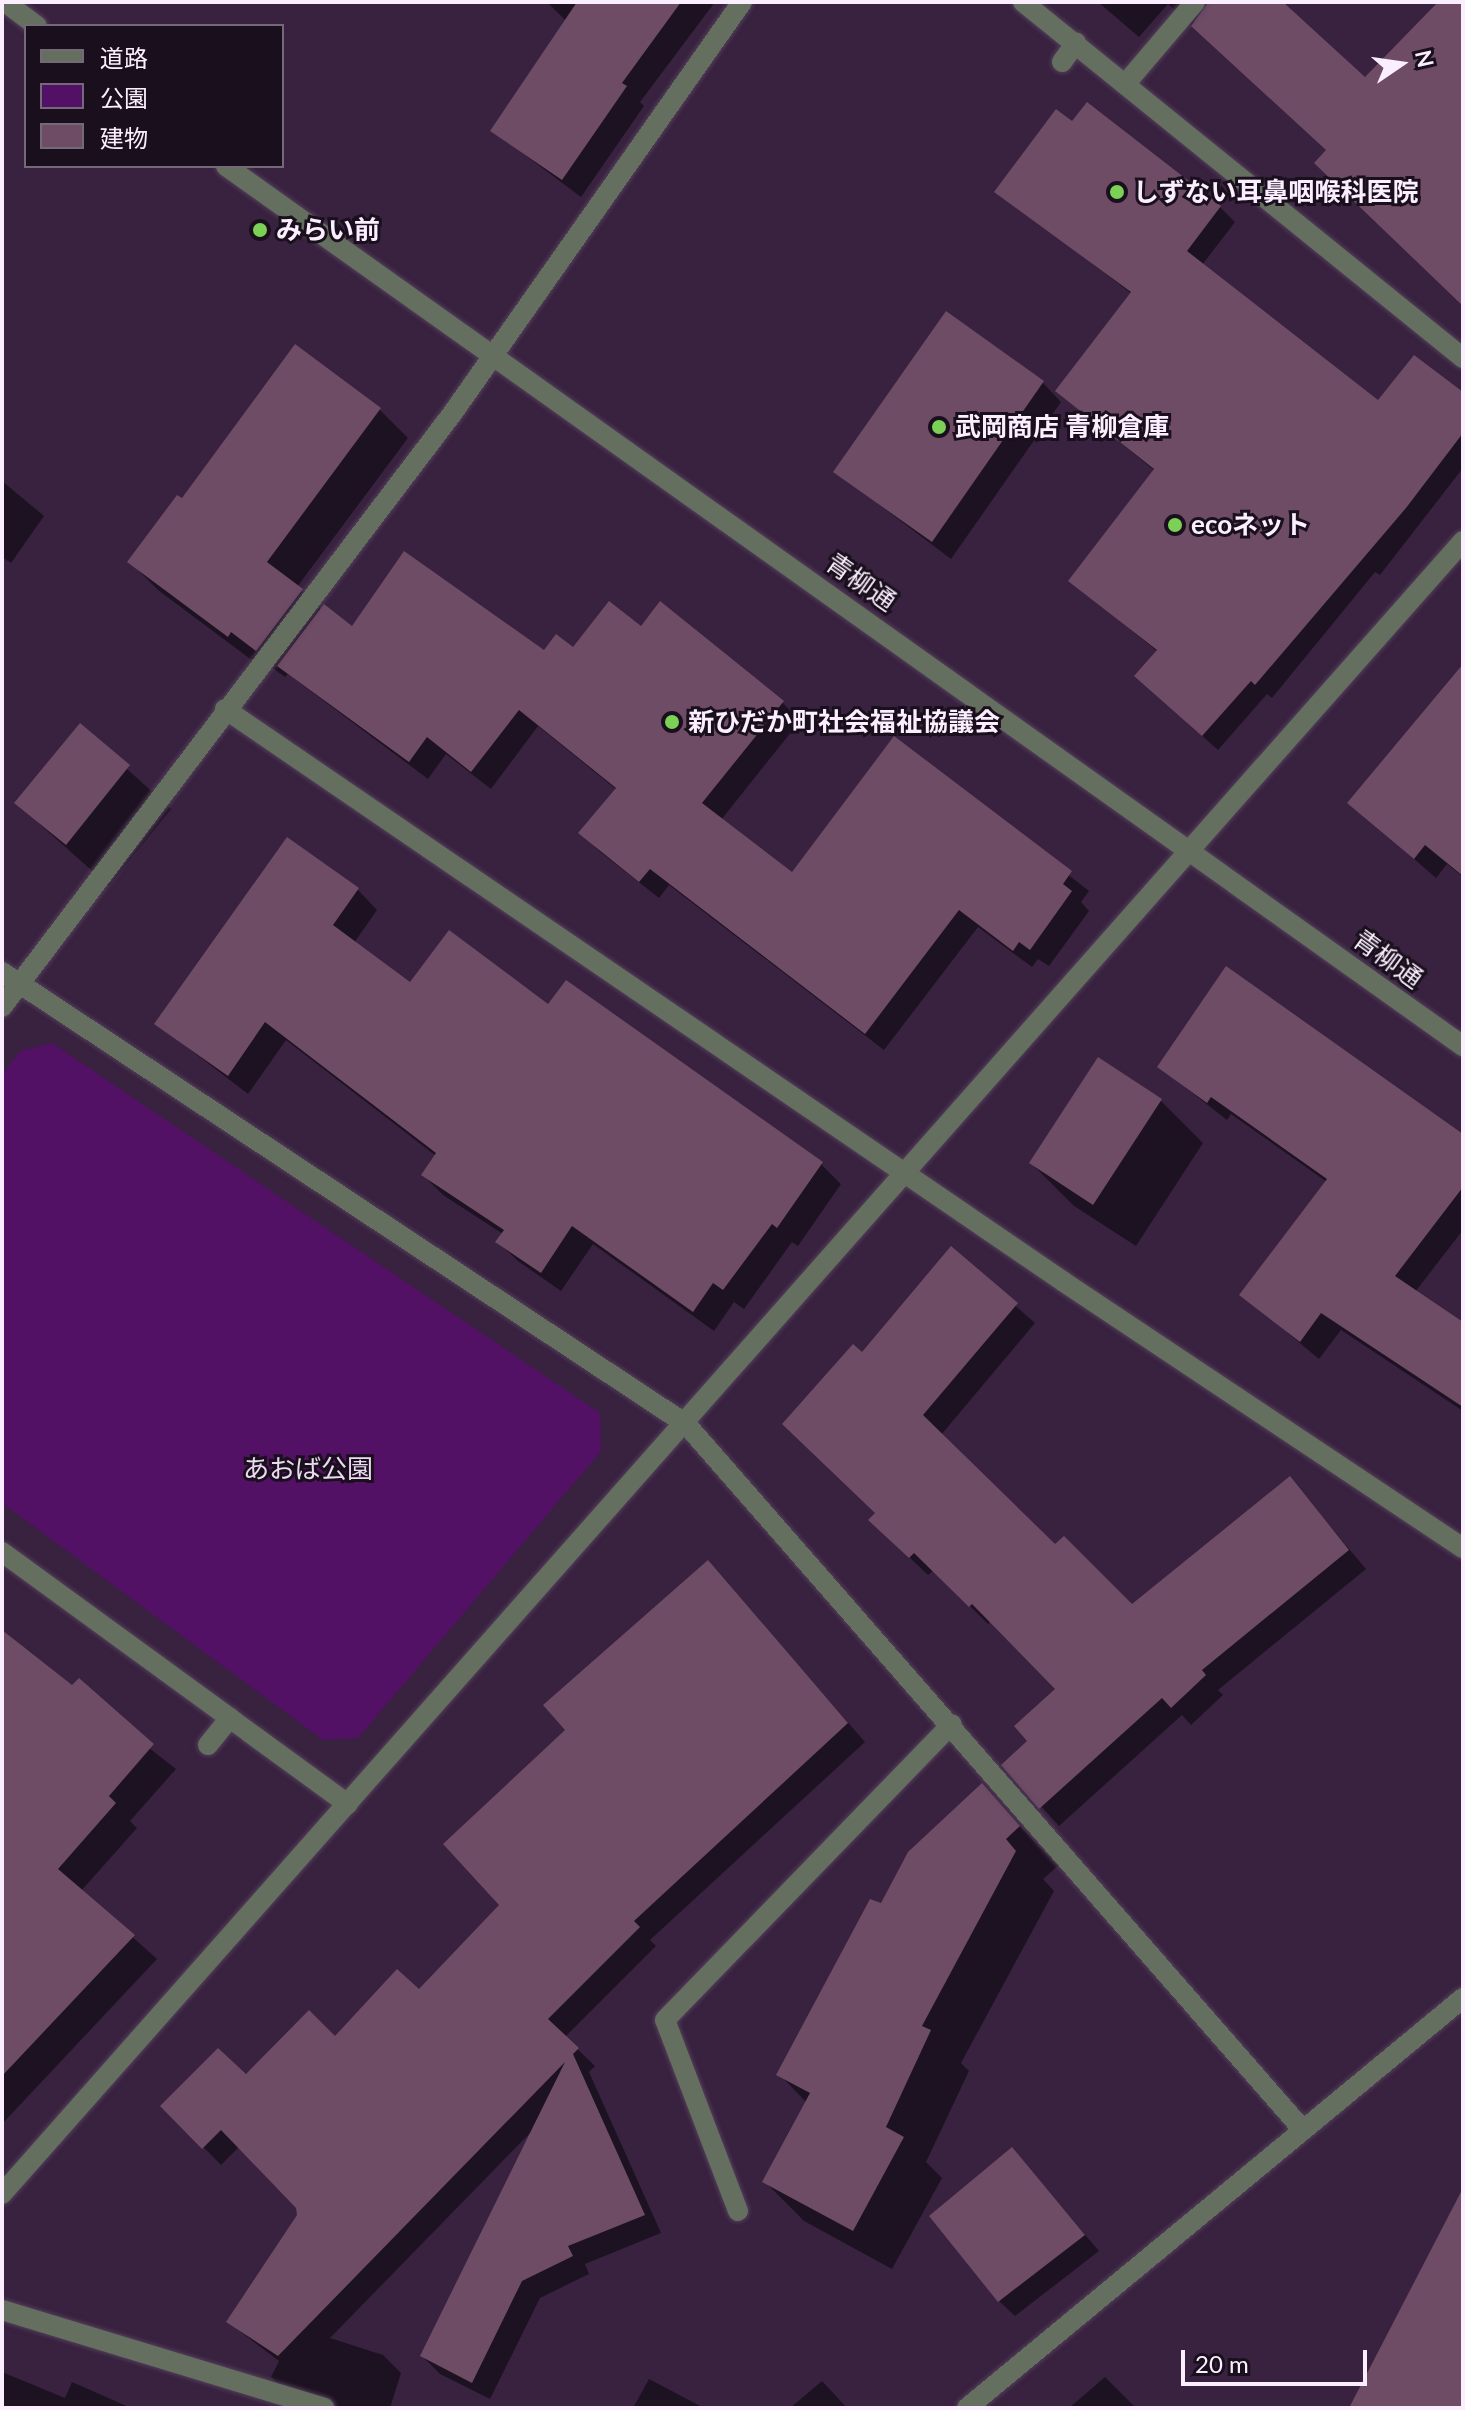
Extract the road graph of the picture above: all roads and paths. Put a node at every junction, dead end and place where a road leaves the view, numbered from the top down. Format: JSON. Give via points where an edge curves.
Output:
{"nodes":[{"id":1,"x":5,"y":2,"type":"edge"},
{"id":2,"x":742,"y":2,"type":"edge"},
{"id":3,"x":1023,"y":2,"type":"edge"},
{"id":4,"x":1195,"y":2,"type":"edge"},
{"id":5,"x":34,"y":24,"type":"edge"},
{"id":6,"x":1076,"y":43,"type":"junction"},
{"id":7,"x":1062,"y":62,"type":"dead end"},
{"id":8,"x":1127,"y":82,"type":"junction"},
{"id":9,"x":229,"y":168,"type":"edge"},
{"id":10,"x":494,"y":354,"type":"junction"},
{"id":11,"x":1463,"y":358,"type":"edge"},
{"id":12,"x":1463,"y":541,"type":"edge"},
{"id":13,"x":225,"y":709,"type":"junction"},
{"id":14,"x":1193,"y":850,"type":"junction"},
{"id":15,"x":2,"y":972,"type":"edge"},
{"id":16,"x":19,"y":984,"type":"junction"},
{"id":17,"x":2,"y":1007,"type":"edge"},
{"id":18,"x":1463,"y":1046,"type":"edge"},
{"id":19,"x":905,"y":1172,"type":"junction"},
{"id":20,"x":686,"y":1424,"type":"junction"},
{"id":21,"x":1463,"y":1548,"type":"edge"},
{"id":22,"x":2,"y":1552,"type":"edge"},
{"id":23,"x":230,"y":1718,"type":"junction"},
{"id":24,"x":952,"y":1724,"type":"junction"},
{"id":25,"x":208,"y":1745,"type":"dead end"},
{"id":26,"x":348,"y":1804,"type":"junction"},
{"id":27,"x":1463,"y":1998,"type":"edge"},
{"id":28,"x":1302,"y":2129,"type":"junction"},
{"id":29,"x":2,"y":2194,"type":"edge"},
{"id":30,"x":738,"y":2211,"type":"dead end"},
{"id":31,"x":2,"y":2310,"type":"edge"},
{"id":32,"x":324,"y":2408,"type":"edge"},
{"id":33,"x":967,"y":2408,"type":"edge"}],
"edges":[{"from":1,"to":5,"type":"street"},
{"from":2,"to":10,"type":"street"},
{"from":3,"to":6,"type":"street"},
{"from":4,"to":8,"type":"street"},
{"from":6,"to":7,"type":"street"},
{"from":6,"to":8,"type":"street"},
{"from":8,"to":11,"type":"street"},
{"from":9,"to":10,"type":"street","name":"青柳通"},
{"from":10,"to":13,"type":"street"},
{"from":10,"to":14,"type":"street","name":"青柳通"},
{"from":12,"to":14,"type":"street"},
{"from":13,"to":16,"type":"street"},
{"from":13,"to":19,"type":"street"},
{"from":14,"to":18,"type":"street","name":"青柳通"},
{"from":14,"to":19,"type":"street"},
{"from":15,"to":16,"type":"street"},
{"from":16,"to":17,"type":"street"},
{"from":16,"to":20,"type":"street"},
{"from":19,"to":20,"type":"street"},
{"from":19,"to":21,"type":"street"},
{"from":20,"to":24,"type":"street"},
{"from":20,"to":26,"type":"street"},
{"from":22,"to":23,"type":"street"},
{"from":23,"to":25,"type":"street"},
{"from":23,"to":26,"type":"street"},
{"from":24,"to":28,"type":"street"},
{"from":24,"to":30,"type":"street","via":[[665,2020]]},
{"from":26,"to":29,"type":"street"},
{"from":27,"to":28,"type":"street"},
{"from":28,"to":33,"type":"street"},
{"from":31,"to":32,"type":"street"}]}
